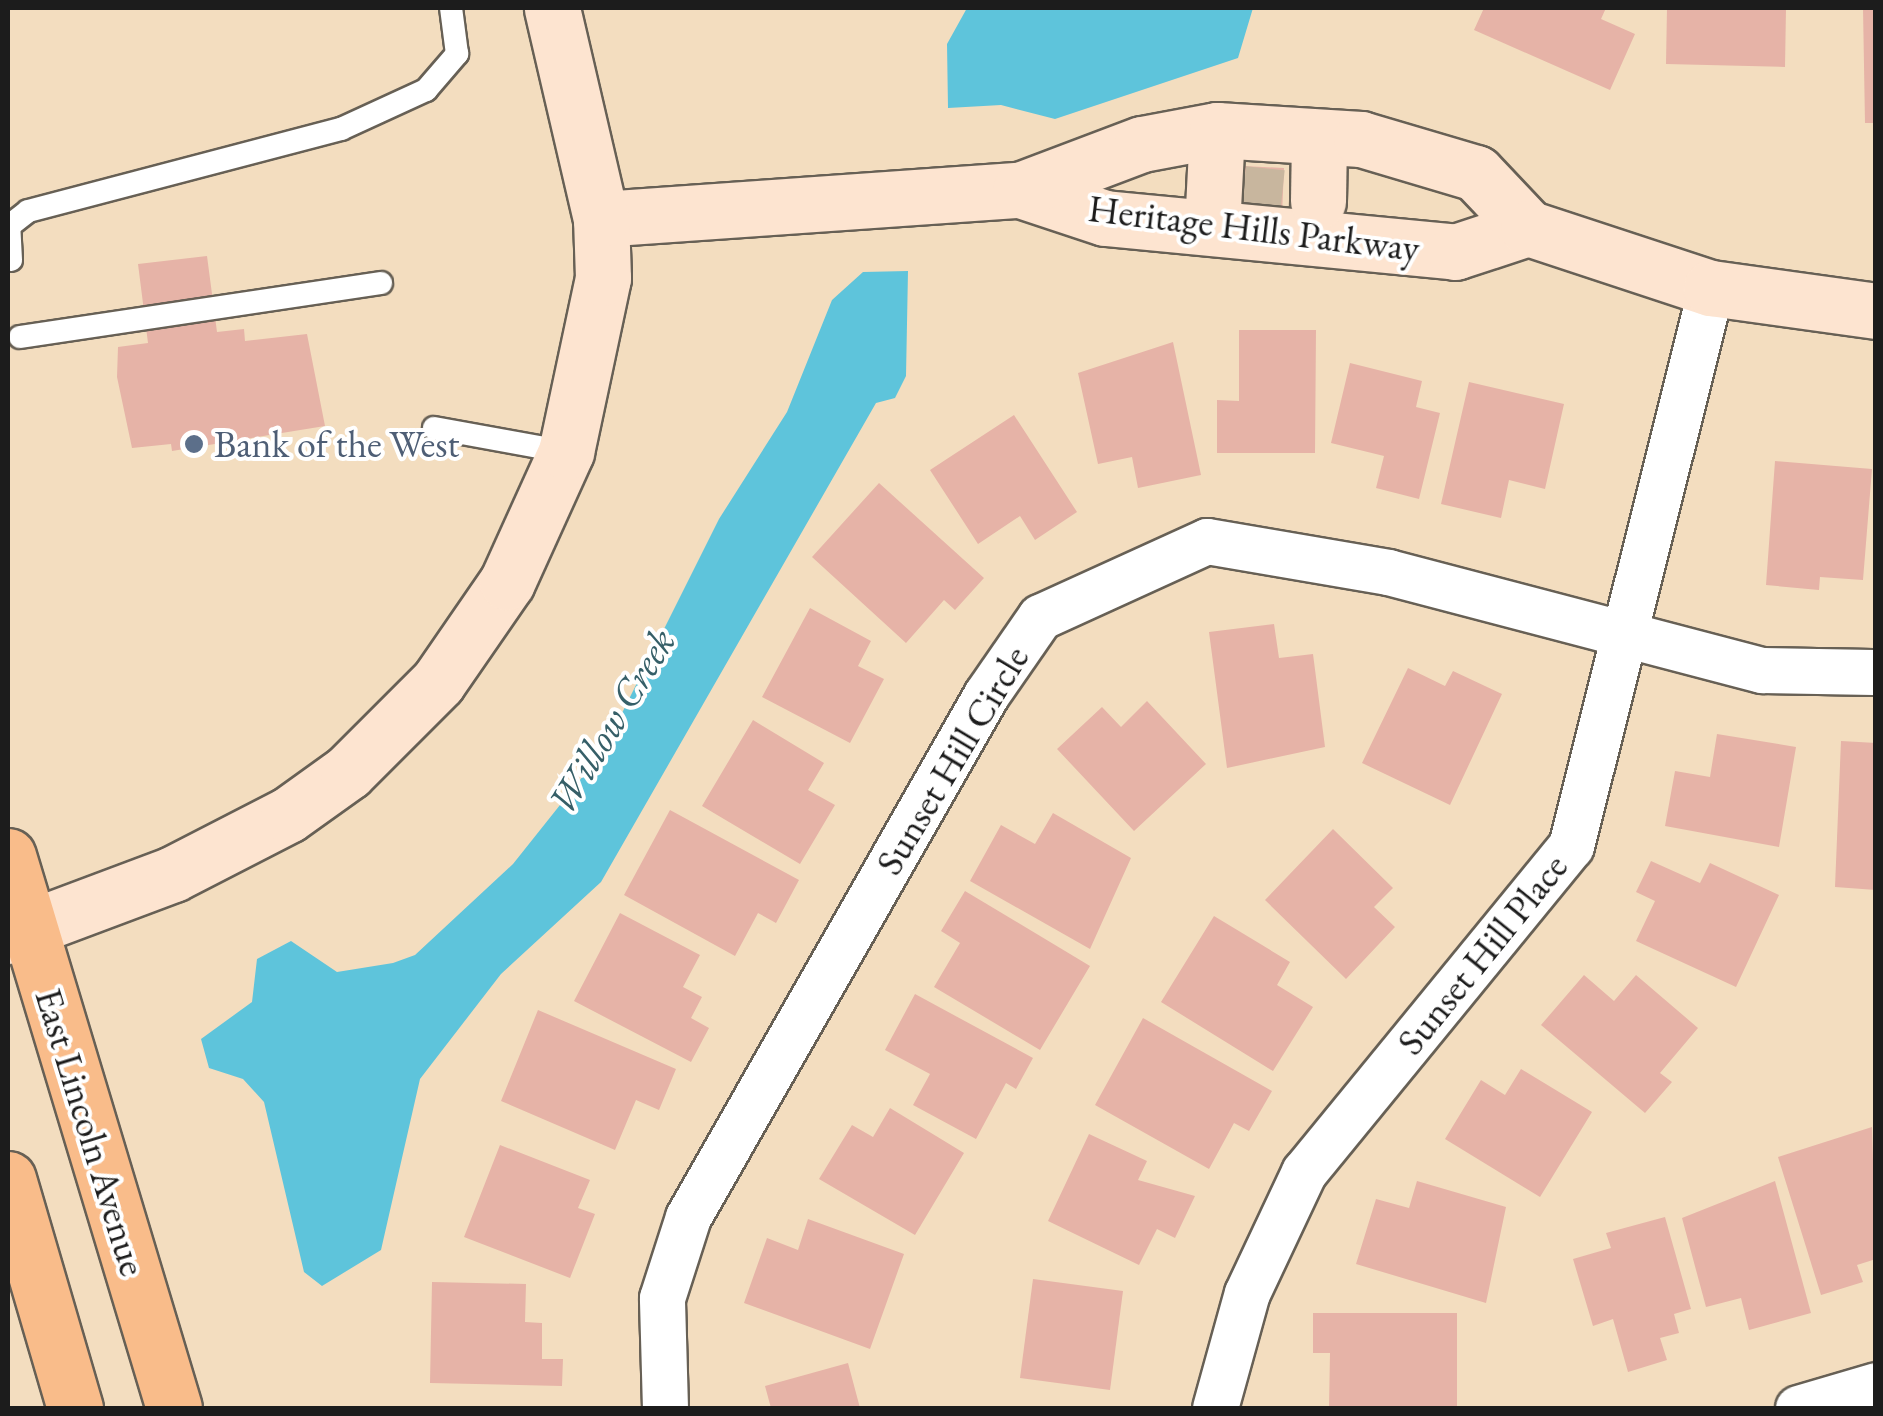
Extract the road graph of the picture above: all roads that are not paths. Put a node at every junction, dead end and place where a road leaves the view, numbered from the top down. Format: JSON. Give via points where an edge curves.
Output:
{"nodes":[{"id":1,"x":452,"y":8,"type":"edge"},
{"id":2,"x":552,"y":8,"type":"edge"},
{"id":3,"x":1217,"y":130,"type":"junction"},
{"id":4,"x":1319,"y":137,"type":"junction"},
{"id":5,"x":1020,"y":190,"type":"junction"},
{"id":6,"x":1254,"y":202,"type":"junction"},
{"id":7,"x":602,"y":219,"type":"junction"},
{"id":8,"x":1509,"y":234,"type":"junction"},
{"id":9,"x":12,"y":260,"type":"dead end"},
{"id":10,"x":381,"y":283,"type":"dead end"},
{"id":11,"x":1711,"y":288,"type":"junction"},
{"id":12,"x":1876,"y":311,"type":"edge"},
{"id":13,"x":20,"y":336,"type":"dead end"},
{"id":14,"x":434,"y":428,"type":"dead end"},
{"id":15,"x":566,"y":452,"type":"junction"},
{"id":16,"x":1628,"y":634,"type":"junction"},
{"id":17,"x":1876,"y":672,"type":"edge"},
{"id":18,"x":8,"y":856,"type":"edge"},
{"id":19,"x":19,"y":934,"type":"edge"},
{"id":20,"x":8,"y":1184,"type":"edge"},
{"id":21,"x":1876,"y":1385,"type":"edge"},
{"id":22,"x":75,"y":1408,"type":"edge"},
{"id":23,"x":174,"y":1408,"type":"edge"},
{"id":24,"x":665,"y":1408,"type":"edge"},
{"id":25,"x":1215,"y":1408,"type":"edge"},
{"id":26,"x":1798,"y":1408,"type":"edge"}],
"edges":[{"from":1,"to":9,"type":"lane","via":[[457,54],[426,90],[342,129],[28,212],[10,226]]},
{"from":2,"to":7,"type":"street"},
{"from":3,"to":4,"type":"street","name":"Heritage Hills Parkway"},
{"from":3,"to":5,"type":"street","name":"Heritage Hills Parkway","via":[[1142,144]]},
{"from":3,"to":6,"type":"street"},
{"from":4,"to":6,"type":"street"},
{"from":4,"to":8,"type":"street","name":"Heritage Hills Parkway","via":[[1360,139],[1476,173]]},
{"from":5,"to":6,"type":"street","name":"Heritage Hills Parkway","via":[[1105,218]]},
{"from":5,"to":7,"type":"street","name":"Heritage Hills Parkway"},
{"from":6,"to":8,"type":"street","name":"Heritage Hills Parkway"},
{"from":6,"to":8,"type":"street","name":"Heritage Hills Parkway","via":[[1455,252]]},
{"from":7,"to":15,"type":"street","via":[[597,328]]},
{"from":8,"to":11,"type":"street","name":"Heritage Hills Parkway"},
{"from":10,"to":13,"type":"lane"},
{"from":11,"to":12,"type":"street","name":"Heritage Hills Parkway"},
{"from":11,"to":16,"type":"street","name":"Sunset Hill Place"},
{"from":14,"to":15,"type":"lane"},
{"from":15,"to":19,"type":"street","via":[[507,582],[438,682],[348,772],[235,846]]},
{"from":16,"to":17,"type":"street","name":"Sunset Hill Circle","via":[[1762,670]]},
{"from":16,"to":24,"type":"street","name":"Sunset Hill Circle","via":[[1388,572],[1206,542],[1040,617],[986,695],[688,1217],[662,1298]]},
{"from":16,"to":25,"type":"street","name":"Sunset Hill Place","via":[[1571,846],[1304,1172],[1247,1293]]},
{"from":18,"to":19,"type":"main road","name":"East Lincoln Avenue"},
{"from":19,"to":23,"type":"main road","name":"East Lincoln Avenue"},
{"from":20,"to":22,"type":"main road"},
{"from":21,"to":26,"type":"street"}]}
